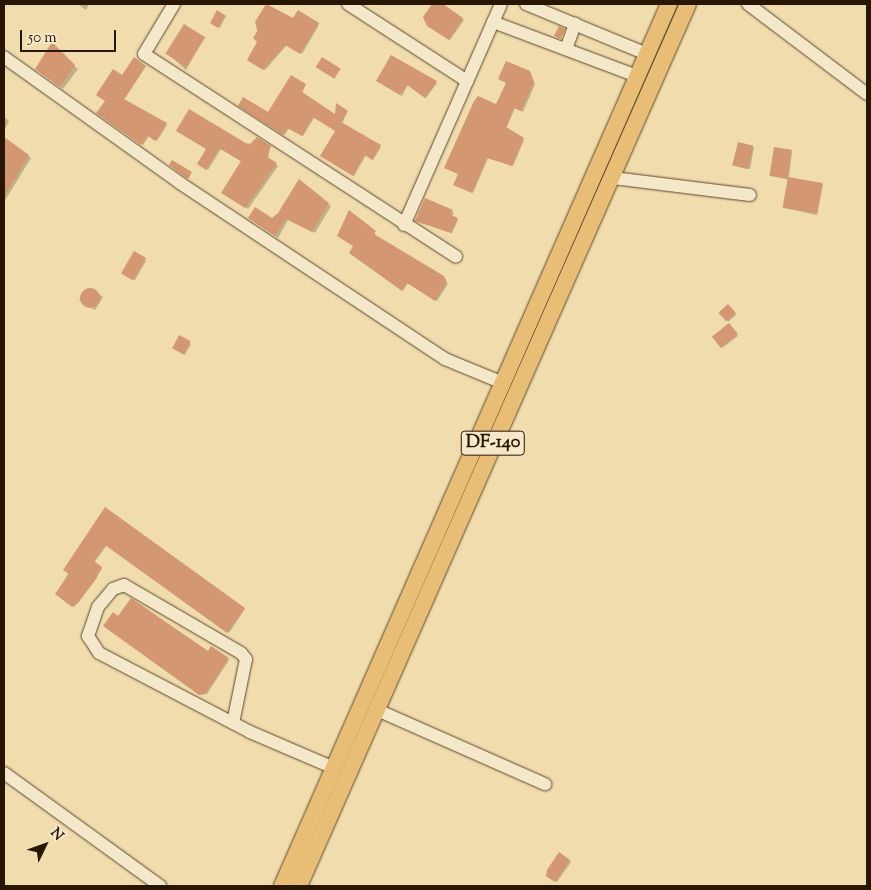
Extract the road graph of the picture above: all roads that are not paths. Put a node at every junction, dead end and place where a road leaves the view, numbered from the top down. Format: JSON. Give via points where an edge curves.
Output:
{"nodes":[{"id":1,"x":174,"y":4,"type":"edge"},
{"id":2,"x":348,"y":4,"type":"edge"},
{"id":3,"x":501,"y":4,"type":"edge"},
{"id":4,"x":526,"y":4,"type":"edge"},
{"id":5,"x":670,"y":4,"type":"edge"},
{"id":6,"x":688,"y":4,"type":"edge"},
{"id":7,"x":748,"y":4,"type":"edge"},
{"id":8,"x":493,"y":22,"type":"junction"},
{"id":9,"x":575,"y":24,"type":"junction"},
{"id":10,"x":566,"y":49,"type":"junction"},
{"id":11,"x":647,"y":54,"type":"junction"},
{"id":12,"x":4,"y":57,"type":"edge"},
{"id":13,"x":637,"y":76,"type":"junction"},
{"id":14,"x":466,"y":81,"type":"junction"},
{"id":15,"x":867,"y":94,"type":"edge"},
{"id":16,"x":613,"y":178,"type":"junction"},
{"id":17,"x":750,"y":195,"type":"dead end"},
{"id":18,"x":404,"y":225,"type":"junction"},
{"id":19,"x":456,"y":257,"type":"dead end"},
{"id":20,"x":503,"y":383,"type":"junction"},
{"id":21,"x":377,"y":710,"type":"junction"},
{"id":22,"x":233,"y":723,"type":"junction"},
{"id":23,"x":334,"y":768,"type":"junction"},
{"id":24,"x":4,"y":773,"type":"edge"},
{"id":25,"x":545,"y":784,"type":"dead end"},
{"id":26,"x":160,"y":886,"type":"edge"},
{"id":27,"x":282,"y":886,"type":"edge"},
{"id":28,"x":299,"y":886,"type":"edge"}],
"edges":[{"from":1,"to":18,"type":"street","via":[[144,54]]},
{"from":2,"to":14,"type":"street"},
{"from":3,"to":8,"type":"street"},
{"from":4,"to":9,"type":"street"},
{"from":5,"to":11,"type":"main road","number":"DF-140"},
{"from":6,"to":16,"type":"main road","number":"DF-140"},
{"from":7,"to":15,"type":"street"},
{"from":8,"to":10,"type":"street"},
{"from":8,"to":14,"type":"street"},
{"from":9,"to":10,"type":"street"},
{"from":9,"to":11,"type":"street"},
{"from":10,"to":13,"type":"street"},
{"from":11,"to":13,"type":"main road","number":"DF-140"},
{"from":12,"to":20,"type":"street","via":[[180,183],[445,359]]},
{"from":13,"to":20,"type":"main road","number":"DF-140"},
{"from":14,"to":18,"type":"street"},
{"from":16,"to":17,"type":"street"},
{"from":16,"to":21,"type":"main road","number":"DF-140"},
{"from":18,"to":19,"type":"street"},
{"from":20,"to":23,"type":"main road","number":"DF-140"},
{"from":21,"to":25,"type":"street"},
{"from":21,"to":28,"type":"main road","number":"DF-140"},
{"from":22,"to":22,"type":"street","via":[[98,653],[88,636],[98,607],[113,589],[124,585],[241,653],[246,659]]},
{"from":22,"to":23,"type":"street"},
{"from":23,"to":27,"type":"main road","number":"DF-140"},
{"from":24,"to":26,"type":"street"}]}
